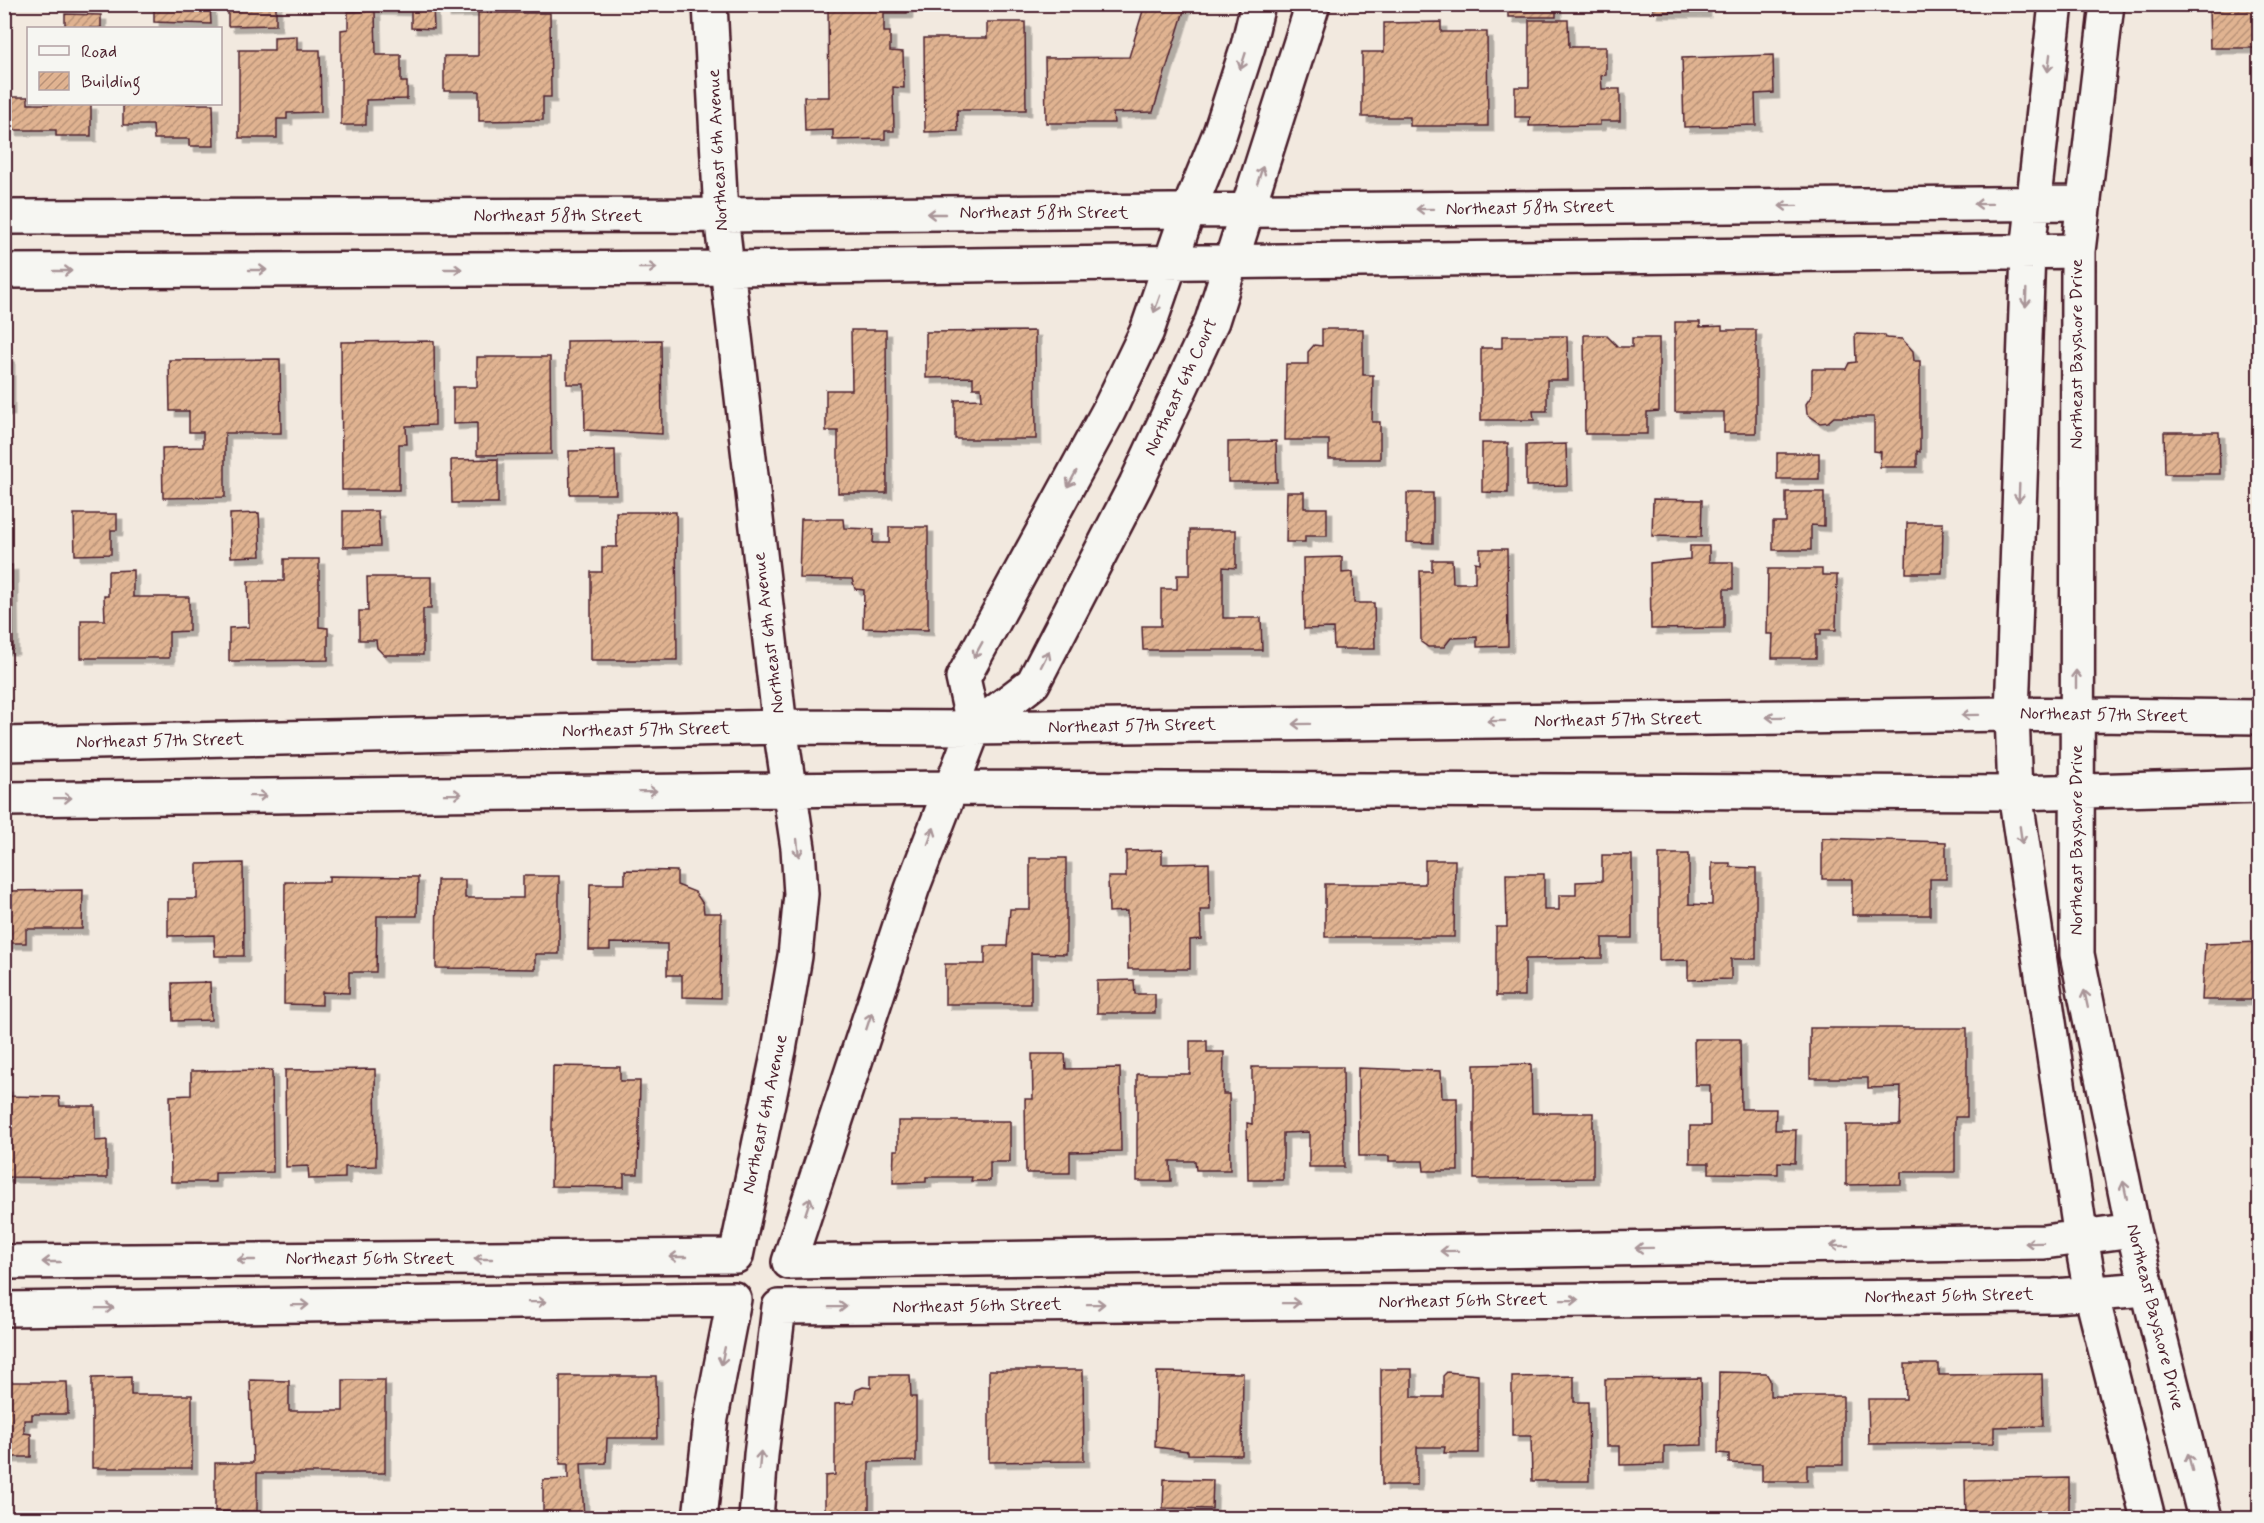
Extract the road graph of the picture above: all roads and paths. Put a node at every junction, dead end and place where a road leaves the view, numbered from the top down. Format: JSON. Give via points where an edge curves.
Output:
{"nodes":[{"id":1,"x":710,"y":4,"type":"edge"},
{"id":2,"x":1258,"y":4,"type":"edge"},
{"id":3,"x":1313,"y":4,"type":"edge"},
{"id":4,"x":2056,"y":4,"type":"edge"},
{"id":5,"x":2107,"y":4,"type":"edge"},
{"id":6,"x":2031,"y":203,"type":"junction"},
{"id":7,"x":2084,"y":203,"type":"junction"},
{"id":8,"x":1248,"y":211,"type":"junction"},
{"id":9,"x":1188,"y":212,"type":"junction"},
{"id":10,"x":721,"y":215,"type":"junction"},
{"id":11,"x":4,"y":217,"type":"edge"},
{"id":12,"x":2028,"y":251,"type":"junction"},
{"id":13,"x":2078,"y":251,"type":"junction"},
{"id":14,"x":1232,"y":261,"type":"junction"},
{"id":15,"x":1172,"y":262,"type":"junction"},
{"id":16,"x":727,"y":268,"type":"junction"},
{"id":17,"x":4,"y":271,"type":"edge"},
{"id":18,"x":2012,"y":714,"type":"junction"},
{"id":19,"x":2076,"y":715,"type":"junction"},
{"id":20,"x":2259,"y":717,"type":"edge"},
{"id":21,"x":780,"y":727,"type":"junction"},
{"id":22,"x":974,"y":728,"type":"junction"},
{"id":23,"x":4,"y":744,"type":"edge"},
{"id":24,"x":2259,"y":786,"type":"edge"},
{"id":25,"x":949,"y":788,"type":"junction"},
{"id":26,"x":790,"y":790,"type":"junction"},
{"id":27,"x":2078,"y":791,"type":"junction"},
{"id":28,"x":2015,"y":793,"type":"junction"},
{"id":29,"x":4,"y":799,"type":"edge"},
{"id":30,"x":2133,"y":1230,"type":"junction"},
{"id":31,"x":2081,"y":1238,"type":"junction"},
{"id":32,"x":736,"y":1256,"type":"junction"},
{"id":33,"x":4,"y":1262,"type":"edge"},
{"id":34,"x":789,"y":1262,"type":"junction"},
{"id":35,"x":2147,"y":1289,"type":"junction"},
{"id":36,"x":2091,"y":1293,"type":"junction"},
{"id":37,"x":734,"y":1299,"type":"junction"},
{"id":38,"x":779,"y":1307,"type":"junction"},
{"id":39,"x":4,"y":1309,"type":"edge"},
{"id":40,"x":700,"y":1518,"type":"edge"},
{"id":41,"x":756,"y":1518,"type":"edge"},
{"id":42,"x":2148,"y":1518,"type":"edge"},
{"id":43,"x":2205,"y":1518,"type":"edge"}],
"edges":[{"from":1,"to":10,"type":"street","name":"Northeast 6th Avenue"},
{"from":2,"to":9,"type":"street","one_way":true,"via":[[1220,133]]},
{"from":8,"to":3,"type":"street","name":"Northeast 6th Court","one_way":true},
{"from":4,"to":6,"type":"street","one_way":true},
{"from":5,"to":7,"type":"street","name":"Northeast Bayshore Drive"},
{"from":6,"to":7,"type":"street","name":"Northeast 58th Street"},
{"from":6,"to":8,"type":"street","name":"Northeast 58th Street","one_way":true},
{"from":6,"to":12,"type":"street"},
{"from":7,"to":13,"type":"street","name":"Northeast Bayshore Drive"},
{"from":8,"to":9,"type":"street","name":"Northeast 58th Street"},
{"from":8,"to":14,"type":"street","name":"Northeast 6th Court"},
{"from":9,"to":10,"type":"street","name":"Northeast 58th Street","one_way":true},
{"from":9,"to":15,"type":"street"},
{"from":10,"to":11,"type":"street","name":"Northeast 58th Street"},
{"from":10,"to":16,"type":"street","name":"Northeast 6th Avenue"},
{"from":12,"to":13,"type":"street"},
{"from":12,"to":14,"type":"street"},
{"from":12,"to":18,"type":"street","one_way":true},
{"from":19,"to":13,"type":"street","name":"Northeast Bayshore Drive","one_way":true},
{"from":14,"to":15,"type":"street"},
{"from":22,"to":14,"type":"street","name":"Northeast 6th Court","one_way":true,"via":[[1033,683],[1136,484],[1212,321]]},
{"from":15,"to":16,"type":"street"},
{"from":15,"to":22,"type":"street","one_way":true,"via":[[1147,331],[1108,412],[963,678]]},
{"from":17,"to":16,"type":"street","one_way":true},
{"from":16,"to":21,"type":"street","name":"Northeast 6th Avenue"},
{"from":18,"to":19,"type":"street","name":"Northeast 57th Street"},
{"from":18,"to":22,"type":"street","name":"Northeast 57th Street","one_way":true},
{"from":18,"to":28,"type":"street"},
{"from":19,"to":20,"type":"street","name":"Northeast 57th Street"},
{"from":19,"to":27,"type":"street","name":"Northeast Bayshore Drive"},
{"from":21,"to":22,"type":"street","name":"Northeast 57th Street"},
{"from":21,"to":23,"type":"street","name":"Northeast 57th Street"},
{"from":21,"to":26,"type":"street","name":"Northeast 6th Avenue"},
{"from":22,"to":25,"type":"street"},
{"from":24,"to":27,"type":"street"},
{"from":25,"to":26,"type":"street"},
{"from":25,"to":28,"type":"street"},
{"from":34,"to":25,"type":"street","one_way":true},
{"from":29,"to":26,"type":"street","one_way":true},
{"from":26,"to":32,"type":"street","name":"Northeast 6th Avenue","one_way":true,"via":[[801,894],[795,956]]},
{"from":27,"to":28,"type":"street"},
{"from":30,"to":27,"type":"street","name":"Northeast Bayshore Drive","one_way":true,"via":[[2077,954]]},
{"from":28,"to":31,"type":"street","one_way":true},
{"from":30,"to":31,"type":"street"},
{"from":30,"to":35,"type":"street","name":"Northeast Bayshore Drive"},
{"from":31,"to":34,"type":"street","one_way":true,"via":[[2044,1242]]},
{"from":31,"to":36,"type":"street"},
{"from":32,"to":33,"type":"street","name":"Northeast 56th Street","one_way":true},
{"from":32,"to":34,"type":"street","via":[[764,1246]]},
{"from":32,"to":37,"type":"street","via":[[728,1273],[729,1291]]},
{"from":34,"to":38,"type":"street","via":[[794,1281],[787,1301]]},
{"from":35,"to":36,"type":"street","name":"Northeast 56th Street"},
{"from":43,"to":35,"type":"street","name":"Northeast Bayshore Drive","one_way":true},
{"from":38,"to":36,"type":"street","name":"Northeast 56th Street","one_way":true},
{"from":36,"to":42,"type":"street"},
{"from":37,"to":38,"type":"street","via":[[750,1311]]},
{"from":39,"to":37,"type":"street","one_way":true},
{"from":37,"to":40,"type":"street","one_way":true,"via":[[711,1418]]},
{"from":41,"to":38,"type":"street","one_way":true}]}
